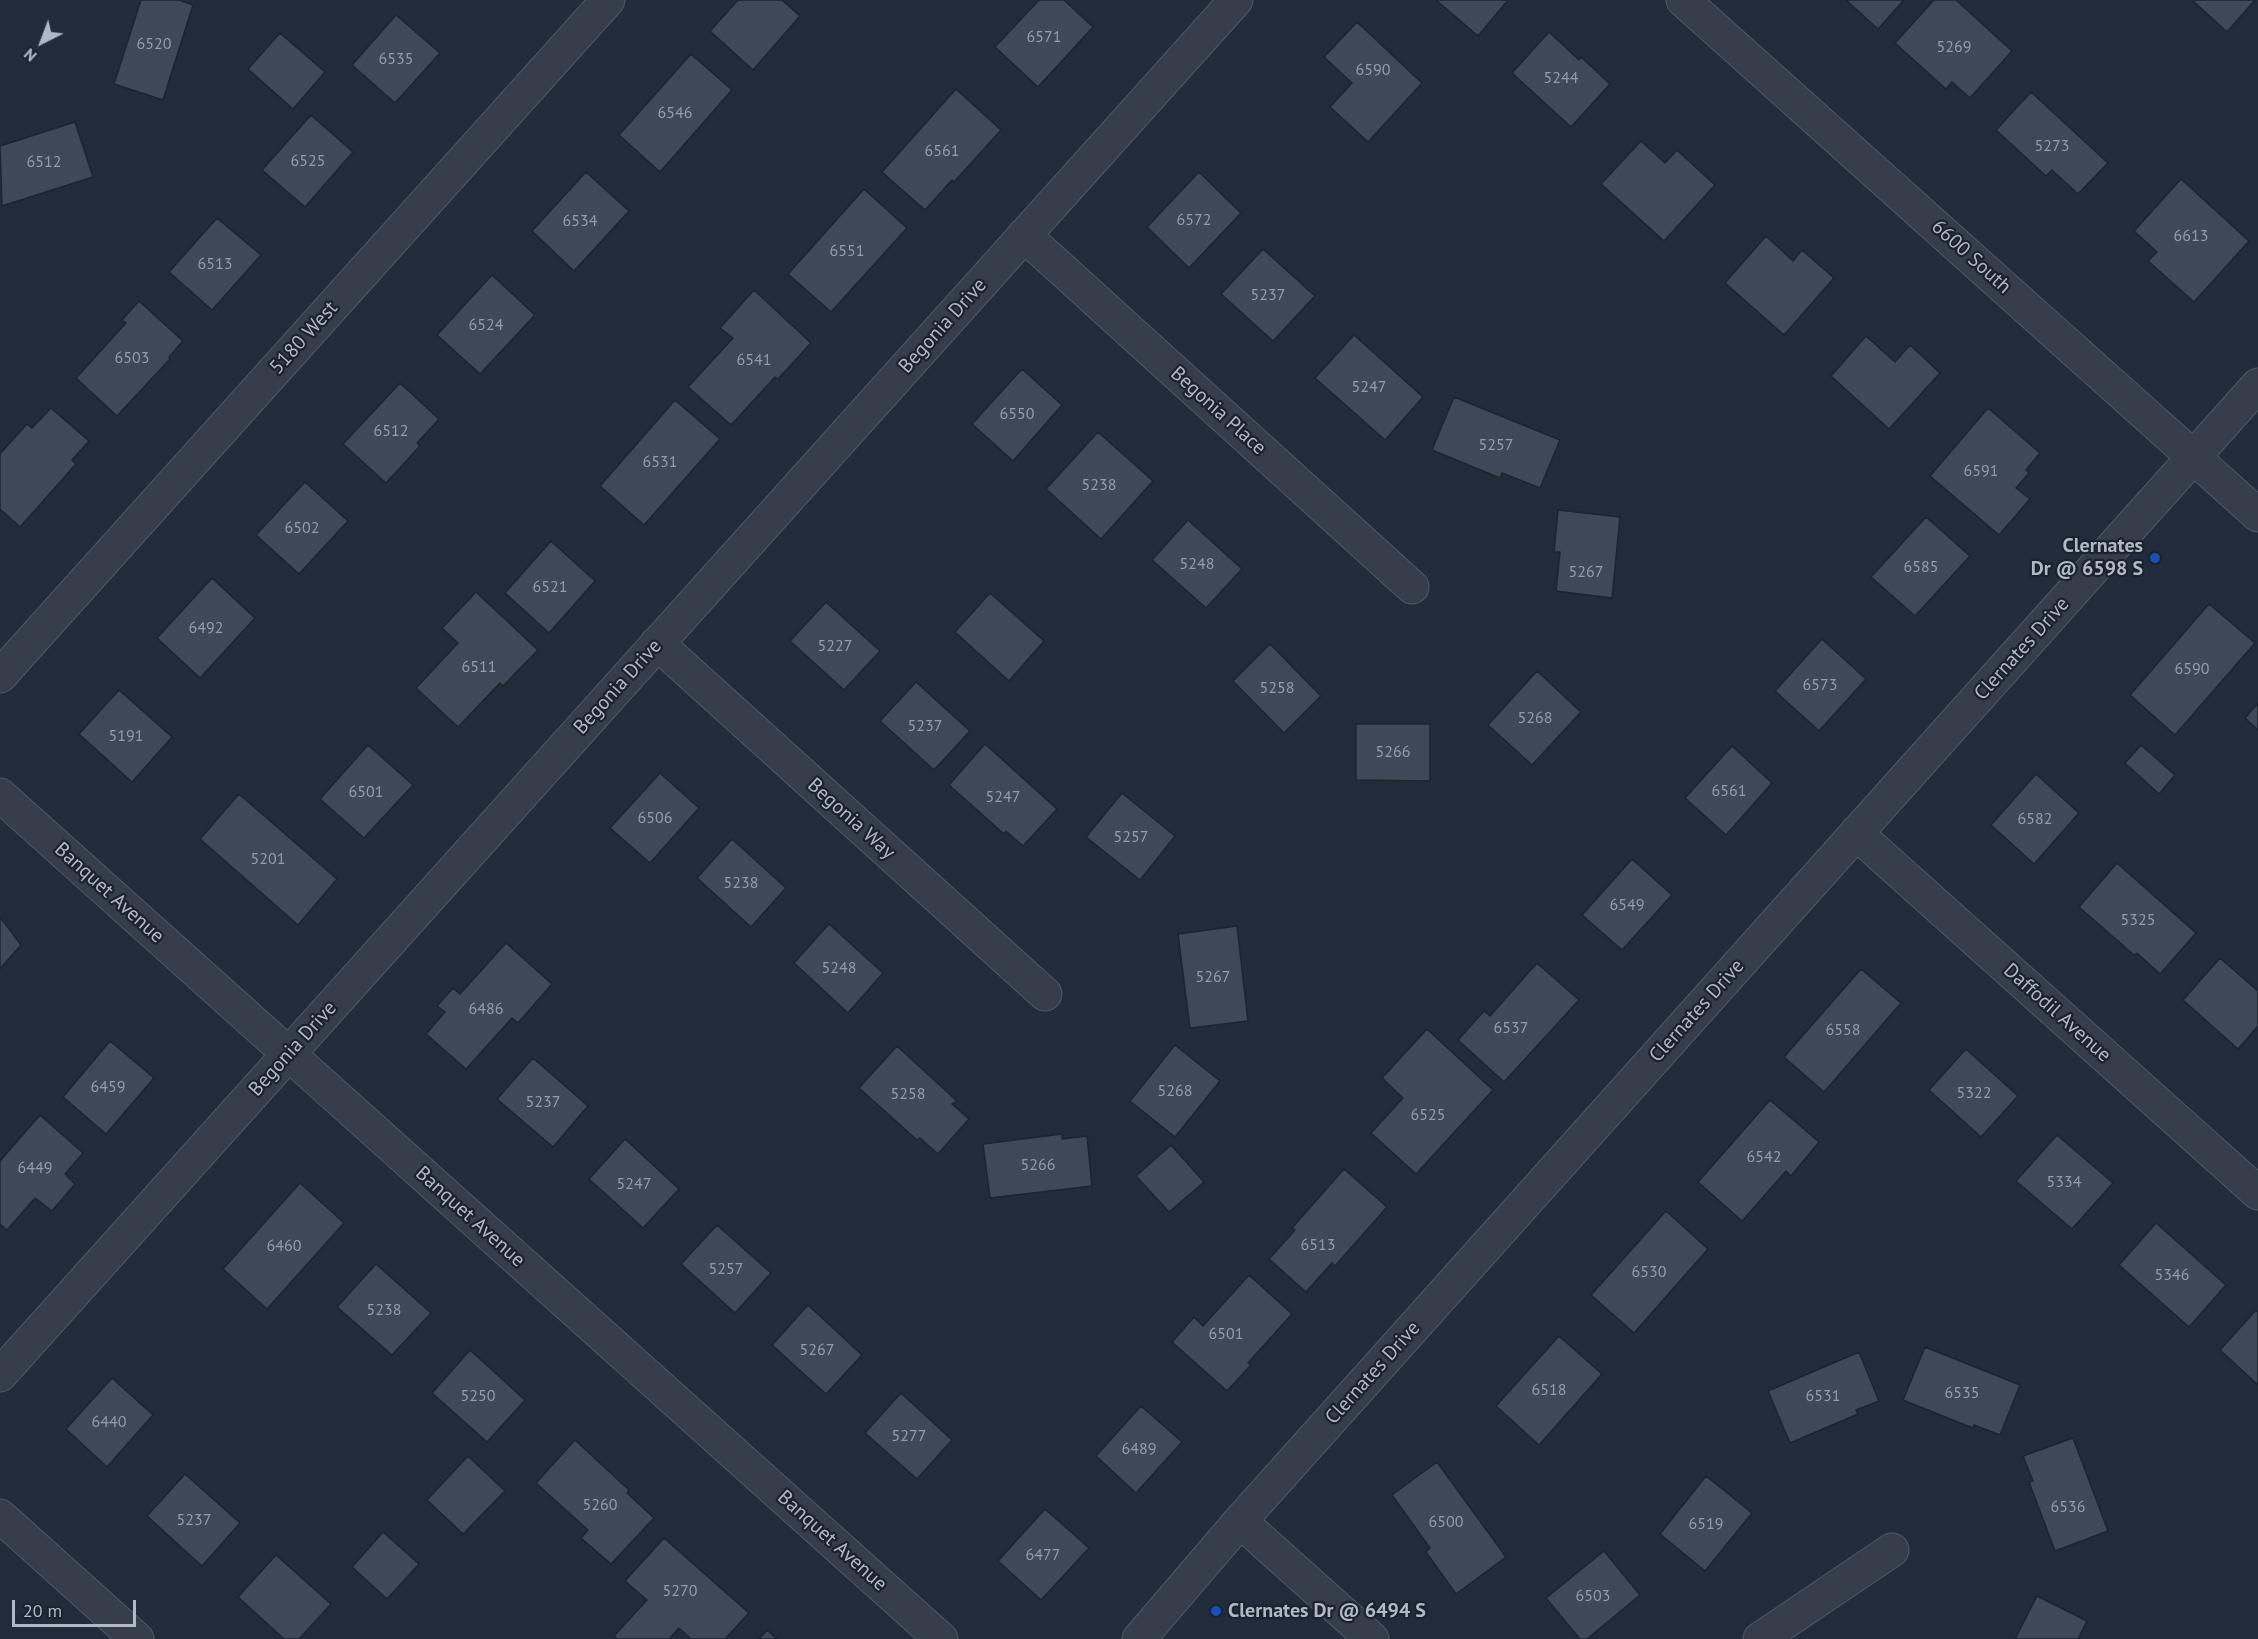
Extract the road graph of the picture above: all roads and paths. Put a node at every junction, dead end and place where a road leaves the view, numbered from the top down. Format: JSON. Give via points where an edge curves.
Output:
{"nodes":[{"id":1,"x":608,"y":0,"type":"edge"},
{"id":2,"x":1236,"y":0,"type":"edge"},
{"id":3,"x":1683,"y":0,"type":"edge"},
{"id":4,"x":1024,"y":235,"type":"junction"},
{"id":5,"x":2258,"y":385,"type":"edge"},
{"id":6,"x":2193,"y":457,"type":"junction"},
{"id":7,"x":2258,"y":515,"type":"edge"},
{"id":8,"x":1412,"y":587,"type":"dead end"},
{"id":9,"x":657,"y":643,"type":"junction"},
{"id":10,"x":0,"y":676,"type":"edge"},
{"id":11,"x":0,"y":795,"type":"edge"},
{"id":12,"x":1856,"y":834,"type":"junction"},
{"id":13,"x":1045,"y":994,"type":"dead end"},
{"id":14,"x":288,"y":1054,"type":"junction"},
{"id":15,"x":2258,"y":1193,"type":"edge"},
{"id":16,"x":0,"y":1375,"type":"edge"},
{"id":17,"x":0,"y":1516,"type":"edge"},
{"id":18,"x":1240,"y":1521,"type":"junction"},
{"id":19,"x":1892,"y":1550,"type":"dead end"},
{"id":20,"x":137,"y":1639,"type":"edge"},
{"id":21,"x":941,"y":1639,"type":"edge"},
{"id":22,"x":1139,"y":1639,"type":"edge"},
{"id":23,"x":1372,"y":1639,"type":"edge"},
{"id":24,"x":1760,"y":1639,"type":"edge"}],
"edges":[{"from":1,"to":10,"type":"street","name":"5180 West"},
{"from":2,"to":4,"type":"street","name":"Begonia Drive"},
{"from":3,"to":6,"type":"street","name":"6600 South"},
{"from":4,"to":8,"type":"street","name":"Begonia Place"},
{"from":4,"to":9,"type":"street","name":"Begonia Drive"},
{"from":5,"to":6,"type":"street","name":"Clernates Drive"},
{"from":6,"to":7,"type":"street","name":"6600 South"},
{"from":6,"to":12,"type":"street","name":"Clernates Drive"},
{"from":9,"to":13,"type":"street","name":"Begonia Way"},
{"from":9,"to":14,"type":"street","name":"Begonia Drive"},
{"from":11,"to":14,"type":"street","name":"Banquet Avenue"},
{"from":12,"to":15,"type":"street","name":"Daffodil Avenue"},
{"from":12,"to":18,"type":"street","name":"Clernates Drive"},
{"from":14,"to":16,"type":"street","name":"Begonia Drive"},
{"from":14,"to":21,"type":"street","name":"Banquet Avenue"},
{"from":17,"to":20,"type":"street"},
{"from":18,"to":22,"type":"street","name":"Clernates Drive"},
{"from":18,"to":23,"type":"street"},
{"from":19,"to":24,"type":"street"}]}
